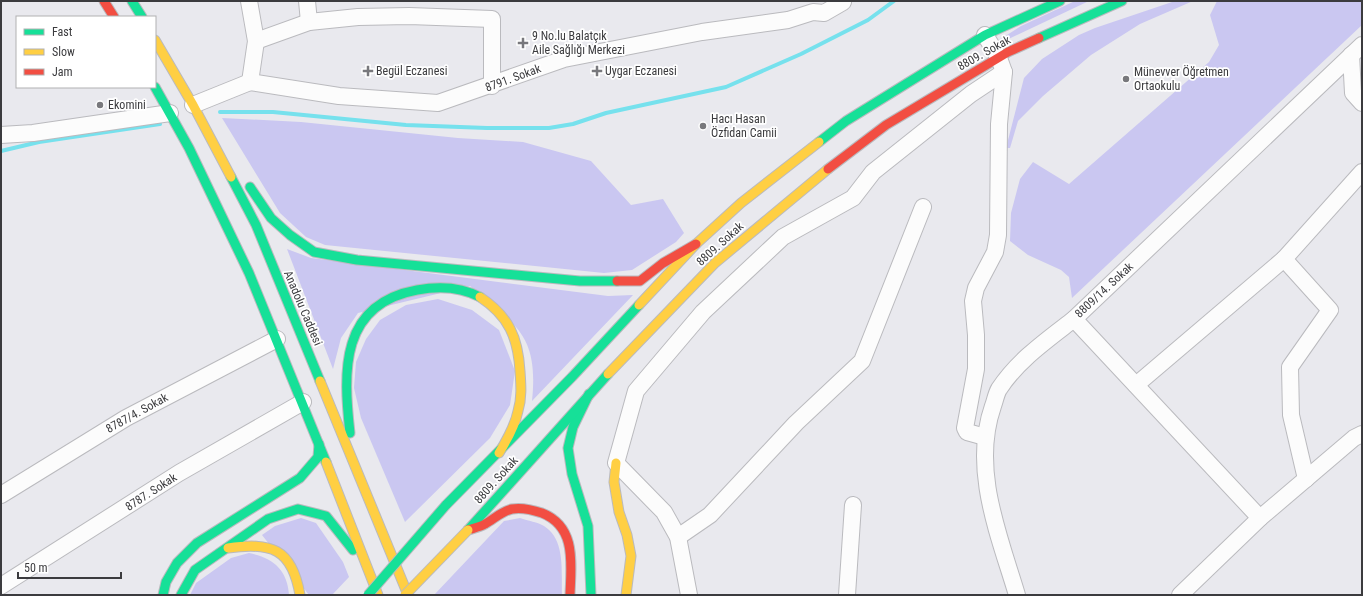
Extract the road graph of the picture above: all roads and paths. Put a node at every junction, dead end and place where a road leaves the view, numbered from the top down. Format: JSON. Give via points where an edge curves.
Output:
{"nodes":[{"id":1,"x":104,"y":1,"type":"edge"},
{"id":2,"x":132,"y":1,"type":"edge"},
{"id":3,"x":249,"y":1,"type":"edge"},
{"id":4,"x":307,"y":1,"type":"edge"},
{"id":5,"x":1060,"y":1,"type":"edge"},
{"id":6,"x":1122,"y":1,"type":"edge"},
{"id":7,"x":842,"y":2,"type":"dead end"},
{"id":8,"x":113,"y":16,"type":"edge"},
{"id":9,"x":141,"y":16,"type":"edge"},
{"id":10,"x":309,"y":22,"type":"junction"},
{"id":11,"x":985,"y":35,"type":"junction"},
{"id":12,"x":256,"y":41,"type":"junction"},
{"id":13,"x":156,"y":42,"type":"edge"},
{"id":14,"x":1356,"y":50,"type":"edge"},
{"id":15,"x":1001,"y":65,"type":"junction"},
{"id":16,"x":250,"y":82,"type":"junction"},
{"id":17,"x":492,"y":86,"type":"junction"},
{"id":18,"x":156,"y":88,"type":"edge"},
{"id":19,"x":1362,"y":103,"type":"edge"},
{"id":20,"x":193,"y":105,"type":"junction"},
{"id":21,"x":170,"y":113,"type":"junction"},
{"id":22,"x":1,"y":135,"type":"edge"},
{"id":23,"x":1362,"y":172,"type":"edge"},
{"id":24,"x":923,"y":207,"type":"dead end"},
{"id":25,"x":696,"y":244,"type":"junction"},
{"id":26,"x":1284,"y":259,"type":"junction"},
{"id":27,"x":1074,"y":319,"type":"junction"},
{"id":28,"x":277,"y":339,"type":"junction"},
{"id":29,"x":1136,"y":385,"type":"junction"},
{"id":30,"x":589,"y":394,"type":"junction"},
{"id":31,"x":303,"y":402,"type":"junction"},
{"id":32,"x":1362,"y":434,"type":"edge"},
{"id":33,"x":985,"y":437,"type":"junction"},
{"id":34,"x":320,"y":444,"type":"junction"},
{"id":35,"x":499,"y":453,"type":"junction"},
{"id":36,"x":353,"y":458,"type":"junction"},
{"id":37,"x":616,"y":463,"type":"junction"},
{"id":38,"x":1306,"y":479,"type":"junction"},
{"id":39,"x":1,"y":495,"type":"edge"},
{"id":40,"x":853,"y":505,"type":"dead end"},
{"id":41,"x":1260,"y":518,"type":"junction"},
{"id":42,"x":468,"y":530,"type":"junction"},
{"id":43,"x":678,"y":537,"type":"junction"},
{"id":44,"x":223,"y":549,"type":"junction"},
{"id":45,"x":366,"y":565,"type":"junction"},
{"id":46,"x":1,"y":586,"type":"edge"},
{"id":47,"x":163,"y":595,"type":"edge"},
{"id":48,"x":181,"y":595,"type":"edge"},
{"id":49,"x":300,"y":595,"type":"edge"},
{"id":50,"x":368,"y":595,"type":"edge"},
{"id":51,"x":378,"y":595,"type":"edge"},
{"id":52,"x":405,"y":595,"type":"edge"},
{"id":53,"x":408,"y":595,"type":"edge"},
{"id":54,"x":570,"y":595,"type":"edge"},
{"id":55,"x":591,"y":595,"type":"edge"},
{"id":56,"x":626,"y":595,"type":"edge"},
{"id":57,"x":689,"y":595,"type":"edge"},
{"id":58,"x":847,"y":595,"type":"edge"},
{"id":59,"x":1017,"y":595,"type":"edge"},
{"id":60,"x":1180,"y":595,"type":"edge"}],
"edges":[{"from":1,"to":8,"type":"main road"},
{"from":2,"to":9,"type":"main road"},
{"from":3,"to":12,"type":"street"},
{"from":4,"to":10,"type":"street"},
{"from":5,"to":11,"type":"main road","name":"8809. Sokak"},
{"from":6,"to":15,"type":"main road","name":"8809. Sokak"},
{"from":7,"to":17,"type":"street","name":"8791. Sokak","via":[[824,13],[813,12],[788,20],[702,32],[564,59]]},
{"from":10,"to":12,"type":"street"},
{"from":10,"to":17,"type":"street","via":[[358,17],[409,16],[492,19]]},
{"from":11,"to":15,"type":"street"},
{"from":11,"to":25,"type":"main road","name":"8809. Sokak","via":[[846,121],[741,203]]},
{"from":12,"to":16,"type":"street"},
{"from":13,"to":20,"type":"main road","name":"Anadolu Caddesi"},
{"from":14,"to":19,"type":"street","via":[[1353,93]]},
{"from":14,"to":27,"type":"street","name":"8809/14. Sokak"},
{"from":15,"to":30,"type":"main road","name":"8809. Sokak","via":[[886,125],[810,183],[715,264]]},
{"from":15,"to":33,"type":"street","via":[[997,244],[976,288],[973,301],[976,369],[965,428],[967,432]]},
{"from":15,"to":37,"type":"street","via":[[971,94],[873,172],[853,198],[784,237],[703,312],[636,391]]},
{"from":16,"to":17,"type":"street","name":"8791. Sokak","via":[[339,96],[438,103]]},
{"from":16,"to":20,"type":"street"},
{"from":18,"to":21,"type":"main road"},
{"from":20,"to":25,"type":"main road","via":[[270,218],[314,252],[357,260],[580,281],[640,281]]},
{"from":20,"to":36,"type":"main road","name":"Anadolu Caddesi","via":[[256,225]]},
{"from":21,"to":22,"type":"street","via":[[33,133]]},
{"from":21,"to":28,"type":"main road","via":[[233,236]]},
{"from":23,"to":26,"type":"street"},
{"from":24,"to":43,"type":"street","via":[[862,361],[796,423],[710,515]]},
{"from":25,"to":35,"type":"main road","name":"8809. Sokak"},
{"from":26,"to":29,"type":"street"},
{"from":26,"to":38,"type":"street","via":[[1330,310],[1290,367],[1291,415]]},
{"from":27,"to":29,"type":"street"},
{"from":27,"to":33,"type":"street","name":"8809/14. Sokak","via":[[1027,356],[999,390]]},
{"from":28,"to":31,"type":"main road"},
{"from":28,"to":39,"type":"street","name":"8787/4. Sokak","via":[[126,418]]},
{"from":29,"to":41,"type":"street"},
{"from":30,"to":42,"type":"main road","name":"8809. Sokak"},
{"from":30,"to":55,"type":"main road","via":[[572,432],[568,448],[573,482],[586,515]]},
{"from":31,"to":34,"type":"main road"},
{"from":31,"to":46,"type":"street","name":"8787. Sokak","via":[[179,473]]},
{"from":32,"to":38,"type":"street"},
{"from":33,"to":59,"type":"street","name":"8809/14. Sokak","via":[[990,504]]},
{"from":34,"to":45,"type":"main road"},
{"from":34,"to":47,"type":"main road","via":[[318,457],[300,478],[197,543],[177,563],[166,582]]},
{"from":35,"to":36,"type":"main road","via":[[512,431],[519,412],[522,393],[518,346],[511,329],[486,301],[474,294],[435,288],[415,290],[376,307],[358,331],[349,352],[344,380]]},
{"from":35,"to":50,"type":"main road","name":"8809. Sokak","bridge":true,"via":[[446,505]]},
{"from":36,"to":53,"type":"main road","name":"Anadolu Caddesi"},
{"from":37,"to":43,"type":"street","via":[[664,512]]},
{"from":37,"to":56,"type":"main road","via":[[614,482],[630,556]]},
{"from":38,"to":41,"type":"street"},
{"from":40,"to":58,"type":"street"},
{"from":41,"to":60,"type":"street"},
{"from":42,"to":52,"type":"main road","name":"8809. Sokak","bridge":true},
{"from":42,"to":54,"type":"main road","via":[[483,525],[510,509],[530,509],[558,520],[566,533],[569,546]]},
{"from":43,"to":57,"type":"street"},
{"from":44,"to":45,"type":"main road","via":[[268,519],[298,509],[326,516]]},
{"from":44,"to":48,"type":"main road","via":[[195,570]]},
{"from":44,"to":49,"type":"main road","via":[[253,545],[269,547],[284,555],[298,578]]},
{"from":45,"to":51,"type":"main road"}]}
